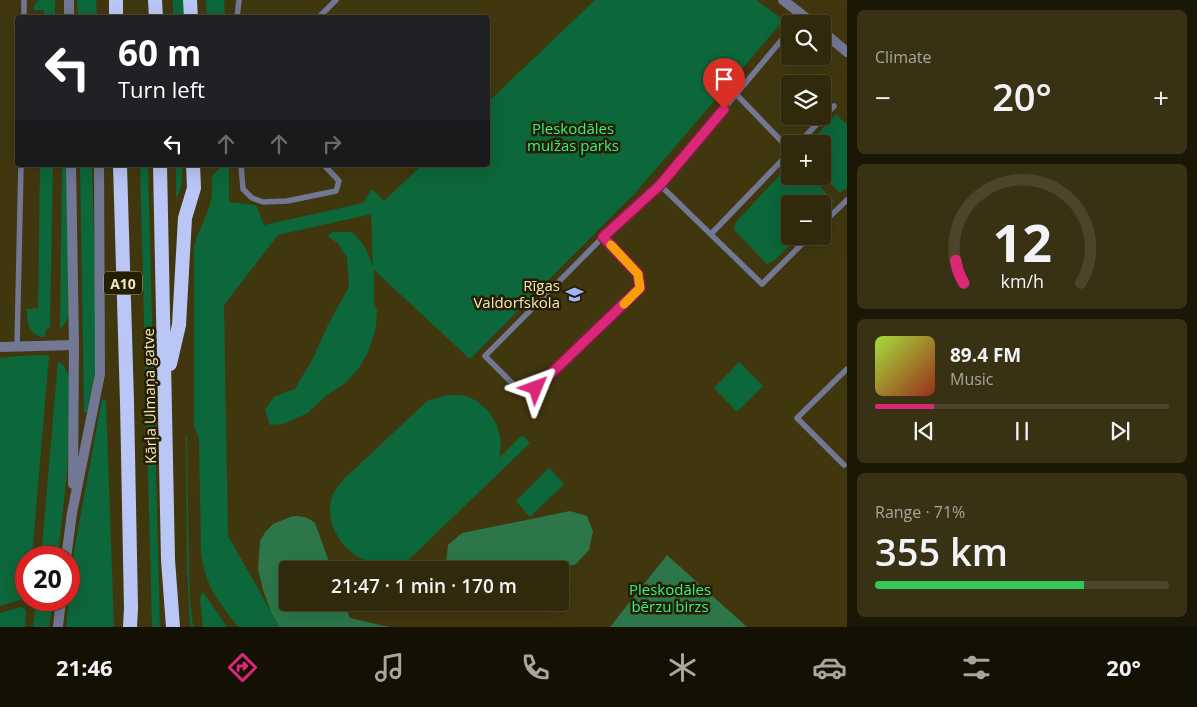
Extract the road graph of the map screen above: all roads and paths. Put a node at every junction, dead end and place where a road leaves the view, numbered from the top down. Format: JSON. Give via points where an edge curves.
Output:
{"nodes":[{"id":1,"x":24,"y":0,"type":"edge"},
{"id":2,"x":69,"y":0,"type":"edge"},
{"id":3,"x":116,"y":0,"type":"edge"},
{"id":4,"x":155,"y":0,"type":"edge"},
{"id":5,"x":190,"y":0,"type":"edge"},
{"id":6,"x":239,"y":0,"type":"edge"},
{"id":7,"x":336,"y":0,"type":"edge"},
{"id":8,"x":783,"y":0,"type":"edge"},
{"id":9,"x":24,"y":15,"type":"edge"},
{"id":10,"x":69,"y":15,"type":"edge"},
{"id":11,"x":116,"y":15,"type":"edge"},
{"id":12,"x":156,"y":15,"type":"edge"},
{"id":13,"x":191,"y":15,"type":"edge"},
{"id":14,"x":237,"y":15,"type":"edge"},
{"id":15,"x":321,"y":15,"type":"edge"},
{"id":16,"x":803,"y":15,"type":"edge"},
{"id":17,"x":831,"y":39,"type":"edge"},
{"id":18,"x":781,"y":41,"type":"edge"},
{"id":19,"x":847,"y":52,"type":"edge"},
{"id":20,"x":736,"y":94,"type":"junction"},
{"id":21,"x":834,"y":106,"type":"dead end"},
{"id":22,"x":807,"y":135,"type":"edge"},
{"id":23,"x":781,"y":142,"type":"edge"},
{"id":24,"x":781,"y":160,"type":"edge"},
{"id":25,"x":21,"y":167,"type":"edge"},
{"id":26,"x":71,"y":167,"type":"edge"},
{"id":27,"x":99,"y":167,"type":"edge"},
{"id":28,"x":120,"y":167,"type":"edge"},
{"id":29,"x":160,"y":167,"type":"edge"},
{"id":30,"x":194,"y":167,"type":"edge"},
{"id":31,"x":241,"y":167,"type":"edge"},
{"id":32,"x":326,"y":167,"type":"edge"},
{"id":33,"x":660,"y":185,"type":"junction"},
{"id":34,"x":847,"y":200,"type":"edge"},
{"id":35,"x":831,"y":215,"type":"edge"},
{"id":36,"x":711,"y":234,"type":"junction"},
{"id":37,"x":603,"y":237,"type":"junction"},
{"id":38,"x":801,"y":245,"type":"edge"},
{"id":39,"x":74,"y":345,"type":"junction"},
{"id":40,"x":17,"y":347,"type":"junction"},
{"id":41,"x":0,"y":348,"type":"edge"},
{"id":42,"x":847,"y":369,"type":"edge"},
{"id":43,"x":165,"y":383,"type":"junction"},
{"id":44,"x":844,"y":465,"type":"dead end"},
{"id":45,"x":72,"y":513,"type":"junction"},
{"id":46,"x":68,"y":546,"type":"edge"},
{"id":47,"x":60,"y":611,"type":"edge"},
{"id":48,"x":58,"y":627,"type":"edge"},
{"id":49,"x":130,"y":627,"type":"edge"},
{"id":50,"x":173,"y":627,"type":"edge"}],
"edges":[{"from":1,"to":9,"type":"lane"},
{"from":2,"to":10,"type":"street"},
{"from":3,"to":11,"type":"highway"},
{"from":4,"to":12,"type":"highway"},
{"from":5,"to":13,"type":"highway"},
{"from":6,"to":14,"type":"lane"},
{"from":7,"to":15,"type":"lane"},
{"from":8,"to":16,"type":"street"},
{"from":17,"to":19,"type":"street"},
{"from":18,"to":20,"type":"lane"},
{"from":20,"to":23,"type":"lane"},
{"from":20,"to":33,"type":"lane"},
{"from":21,"to":22,"type":"lane"},
{"from":24,"to":36,"type":"lane"},
{"from":25,"to":40,"type":"lane"},
{"from":26,"to":39,"type":"street"},
{"from":27,"to":45,"type":"street","via":[[100,374]]},
{"from":28,"to":49,"type":"highway","name":"Kārļa Ulmaņa gatve","number":"A10"},
{"from":29,"to":43,"type":"highway","name":"Kārļa Ulmaņa gatve","number":"A10"},
{"from":30,"to":43,"type":"highway","via":[[194,188],[185,218],[179,325]]},
{"from":31,"to":32,"type":"lane","via":[[243,189],[252,198],[263,202],[287,201],[336,190],[339,181]]},
{"from":33,"to":36,"type":"lane"},
{"from":33,"to":37,"type":"lane"},
{"from":34,"to":35,"type":"lane"},
{"from":36,"to":38,"type":"lane","via":[[762,284]]},
{"from":37,"to":37,"type":"lane","via":[[485,356],[521,392],[536,388],[640,288],[638,274]]},
{"from":39,"to":40,"type":"street"},
{"from":39,"to":45,"type":"street"},
{"from":40,"to":41,"type":"street"},
{"from":42,"to":44,"type":"lane","via":[[797,418]]},
{"from":43,"to":50,"type":"highway","name":"Kārļa Ulmaņa gatve","number":"A10","via":[[168,560]]},
{"from":45,"to":46,"type":"street"},
{"from":47,"to":48,"type":"street"}]}
